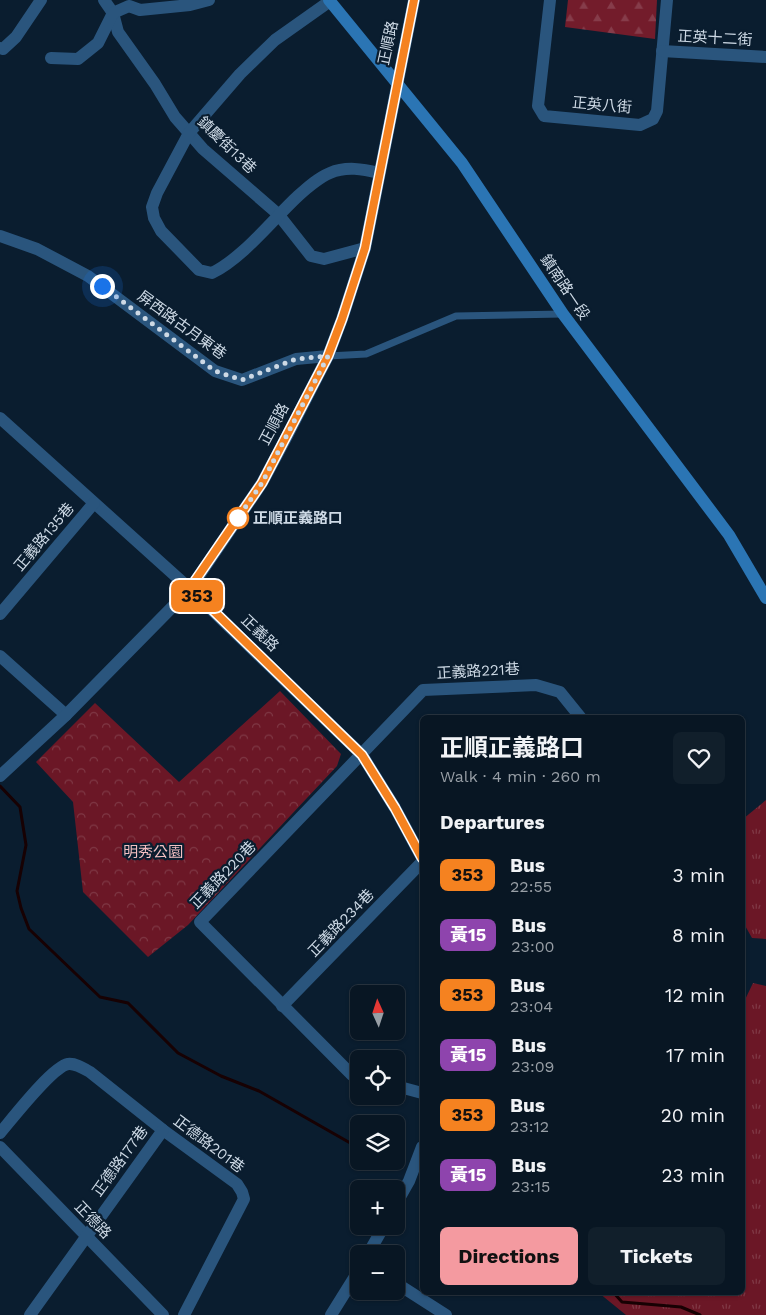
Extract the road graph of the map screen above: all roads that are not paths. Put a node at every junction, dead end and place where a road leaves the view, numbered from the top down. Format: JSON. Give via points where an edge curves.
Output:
{"nodes":[{"id":1,"x":41,"y":0,"type":"edge"},
{"id":2,"x":104,"y":0,"type":"edge"},
{"id":3,"x":210,"y":0,"type":"edge"},
{"id":4,"x":414,"y":0,"type":"edge"},
{"id":5,"x":550,"y":0,"type":"edge"},
{"id":6,"x":666,"y":0,"type":"edge"},
{"id":7,"x":330,"y":1,"type":"edge"},
{"id":8,"x":113,"y":13,"type":"junction"},
{"id":9,"x":0,"y":48,"type":"edge"},
{"id":10,"x":662,"y":52,"type":"junction"},
{"id":11,"x":766,"y":57,"type":"edge"},
{"id":12,"x":51,"y":58,"type":"dead end"},
{"id":13,"x":397,"y":83,"type":"junction"},
{"id":14,"x":189,"y":133,"type":"junction"},
{"id":15,"x":379,"y":173,"type":"junction"},
{"id":16,"x":278,"y":214,"type":"junction"},
{"id":17,"x":0,"y":236,"type":"edge"},
{"id":18,"x":365,"y":248,"type":"junction"},
{"id":19,"x":563,"y":314,"type":"junction"},
{"id":20,"x":328,"y":356,"type":"junction"},
{"id":21,"x":2,"y":423,"type":"edge"},
{"id":22,"x":94,"y":503,"type":"junction"},
{"id":23,"x":190,"y":588,"type":"junction"},
{"id":24,"x":766,"y":598,"type":"edge"},
{"id":25,"x":0,"y":614,"type":"edge"},
{"id":26,"x":0,"y":656,"type":"edge"},
{"id":27,"x":66,"y":715,"type":"junction"},
{"id":28,"x":579,"y":715,"type":"edge"},
{"id":29,"x":362,"y":755,"type":"junction"},
{"id":30,"x":0,"y":776,"type":"edge"},
{"id":31,"x":420,"y":856,"type":"edge"},
{"id":32,"x":420,"y":862,"type":"edge"},
{"id":33,"x":282,"y":1006,"type":"junction"},
{"id":34,"x":350,"y":1073,"type":"edge"},
{"id":35,"x":405,"y":1088,"type":"edge"},
{"id":36,"x":420,"y":1092,"type":"edge"},
{"id":37,"x":162,"y":1130,"type":"junction"},
{"id":38,"x":0,"y":1133,"type":"edge"},
{"id":39,"x":0,"y":1147,"type":"edge"},
{"id":40,"x":420,"y":1151,"type":"edge"},
{"id":41,"x":405,"y":1188,"type":"edge"},
{"id":42,"x":87,"y":1236,"type":"junction"},
{"id":43,"x":350,"y":1284,"type":"edge"},
{"id":44,"x":405,"y":1289,"type":"edge"},
{"id":45,"x":30,"y":1315,"type":"edge"},
{"id":46,"x":163,"y":1315,"type":"edge"},
{"id":47,"x":184,"y":1315,"type":"edge"},
{"id":48,"x":331,"y":1315,"type":"edge"},
{"id":49,"x":446,"y":1315,"type":"edge"}],
"edges":[{"from":1,"to":9,"type":"street","via":[[16,37]]},
{"from":2,"to":8,"type":"street","name":"鎮慶街13巷"},
{"from":3,"to":8,"type":"street","via":[[140,10],[129,6]]},
{"from":4,"to":13,"type":"street","name":"正順路"},
{"from":5,"to":10,"type":"street","name":"正英八街","via":[[538,106],[544,116],[640,125],[652,119],[657,111]]},
{"from":6,"to":10,"type":"street","name":"正英八街"},
{"from":7,"to":13,"type":"street","name":"鎮南路一段"},
{"from":7,"to":14,"type":"street","via":[[275,40],[240,74]]},
{"from":8,"to":12,"type":"street","via":[[98,43],[78,59]]},
{"from":8,"to":14,"type":"street","name":"鎮慶街13巷","via":[[118,32]]},
{"from":10,"to":11,"type":"street","name":"正英十二街"},
{"from":13,"to":15,"type":"street","name":"正順路"},
{"from":13,"to":19,"type":"street","name":"鎮南路一段","via":[[462,163]]},
{"from":14,"to":16,"type":"street","name":"鎮慶街13巷","via":[[203,150]]},
{"from":14,"to":16,"type":"street","via":[[152,207],[161,231],[199,270],[212,273],[226,266]]},
{"from":15,"to":16,"type":"street","via":[[348,169],[330,173],[314,182]]},
{"from":15,"to":18,"type":"street","name":"正順路"},
{"from":16,"to":18,"type":"street","name":"鎮慶街13巷","via":[[310,256],[324,259]]},
{"from":17,"to":20,"type":"street","name":"屏西路古月東巷","via":[[37,249],[88,276],[215,371],[242,380],[296,359]]},
{"from":18,"to":20,"type":"street","name":"正順路"},
{"from":19,"to":20,"type":"lane","via":[[456,316],[366,354]]},
{"from":19,"to":24,"type":"street","name":"鎮南路一段","via":[[729,535]]},
{"from":20,"to":23,"type":"street","name":"正順路","via":[[262,483]]},
{"from":21,"to":22,"type":"street","name":"正義路"},
{"from":22,"to":23,"type":"street","name":"正義路"},
{"from":22,"to":25,"type":"street","name":"正義路135巷"},
{"from":23,"to":27,"type":"street","name":"正順路"},
{"from":23,"to":29,"type":"street","name":"正義路"},
{"from":26,"to":27,"type":"street"},
{"from":27,"to":30,"type":"street","name":"正順路"},
{"from":28,"to":29,"type":"street","name":"正義路221巷","via":[[560,692],[536,684],[422,690]]},
{"from":29,"to":31,"type":"street","name":"正義路"},
{"from":29,"to":33,"type":"street","name":"正義路220巷","via":[[200,922]]},
{"from":32,"to":33,"type":"street","name":"正義路234巷"},
{"from":33,"to":34,"type":"street","name":"正義路220巷"},
{"from":35,"to":36,"type":"street"},
{"from":37,"to":38,"type":"street","name":"正德路201巷","via":[[90,1072],[67,1064],[52,1073]]},
{"from":37,"to":42,"type":"street","name":"正德路177巷"},
{"from":37,"to":47,"type":"street","name":"正德路201巷","via":[[237,1184],[244,1199]]},
{"from":39,"to":42,"type":"street","name":"正德路"},
{"from":40,"to":41,"type":"street"},
{"from":42,"to":45,"type":"street","name":"正德路177巷"},
{"from":42,"to":46,"type":"street","name":"正德路"},
{"from":43,"to":48,"type":"street"},
{"from":44,"to":49,"type":"street"}]}
